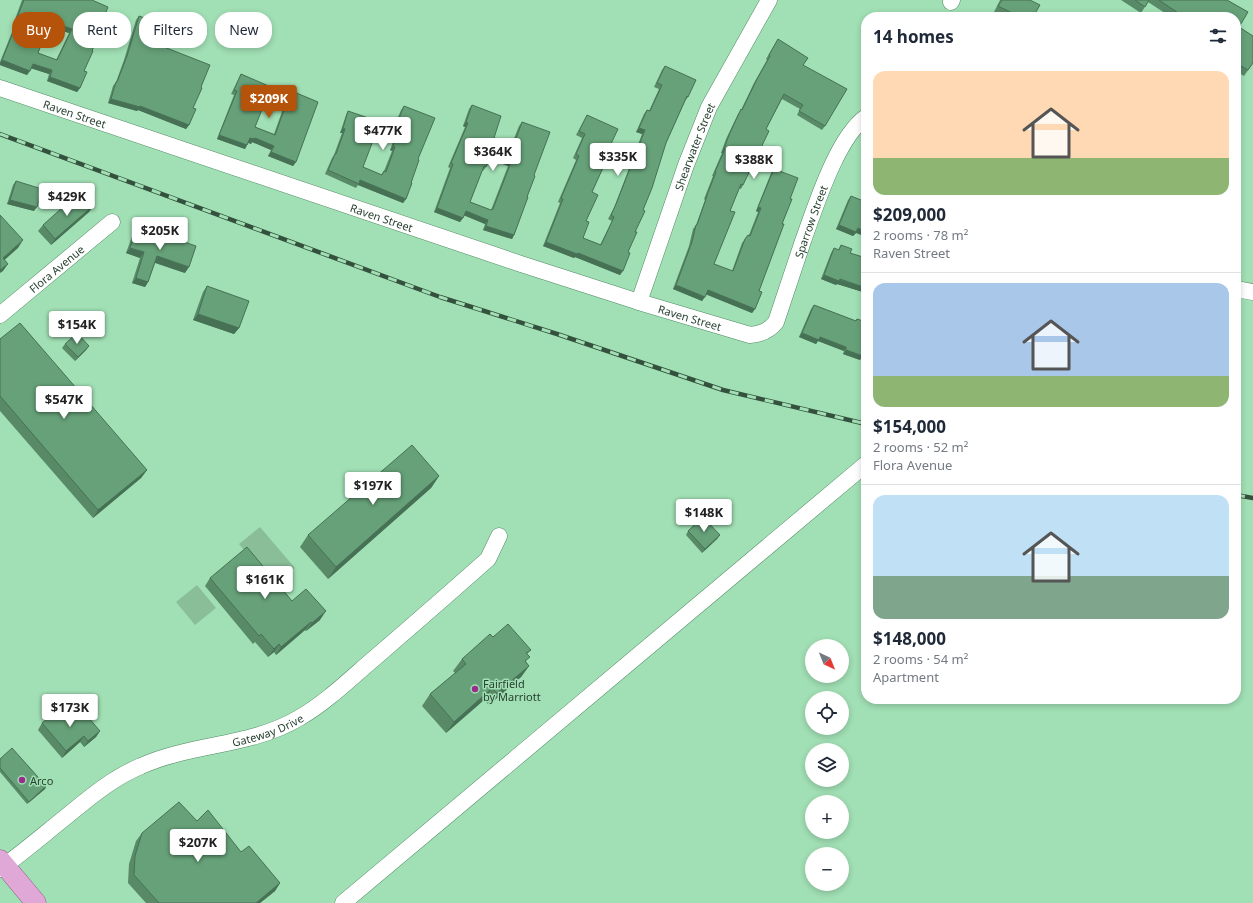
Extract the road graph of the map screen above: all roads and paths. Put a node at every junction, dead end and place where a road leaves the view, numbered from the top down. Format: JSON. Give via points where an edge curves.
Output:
{"nodes":[{"id":1,"x":769,"y":0,"type":"edge"},
{"id":2,"x":0,"y":88,"type":"edge"},
{"id":3,"x":861,"y":121,"type":"edge"},
{"id":4,"x":112,"y":222,"type":"dead end"},
{"id":5,"x":1241,"y":290,"type":"edge"},
{"id":6,"x":1253,"y":292,"type":"edge"},
{"id":7,"x":639,"y":302,"type":"junction"},
{"id":8,"x":0,"y":316,"type":"edge"},
{"id":9,"x":766,"y":331,"type":"joint"},
{"id":10,"x":861,"y":468,"type":"edge"},
{"id":11,"x":499,"y":536,"type":"dead end"},
{"id":12,"x":2,"y":865,"type":"edge"},
{"id":13,"x":36,"y":903,"type":"edge"},
{"id":14,"x":343,"y":903,"type":"edge"}],
"edges":[{"from":1,"to":7,"type":"street","name":"Shearwater Street","via":[[709,107],[686,165]]},
{"from":2,"to":7,"type":"street","name":"Raven Street"},
{"from":3,"to":9,"type":"street","name":"Sparrow Street","via":[[837,155],[817,201],[776,322]]},
{"from":4,"to":8,"type":"street","name":"Flora Avenue"},
{"from":5,"to":6,"type":"street"},
{"from":7,"to":9,"type":"street","name":"Raven Street","via":[[750,335]]},
{"from":10,"to":14,"type":"street"},
{"from":11,"to":12,"type":"street","name":"Gateway Drive","via":[[488,559],[347,681],[300,718],[261,735],[175,753],[140,766],[95,792]]},
{"from":12,"to":13,"type":"main road"}]}
